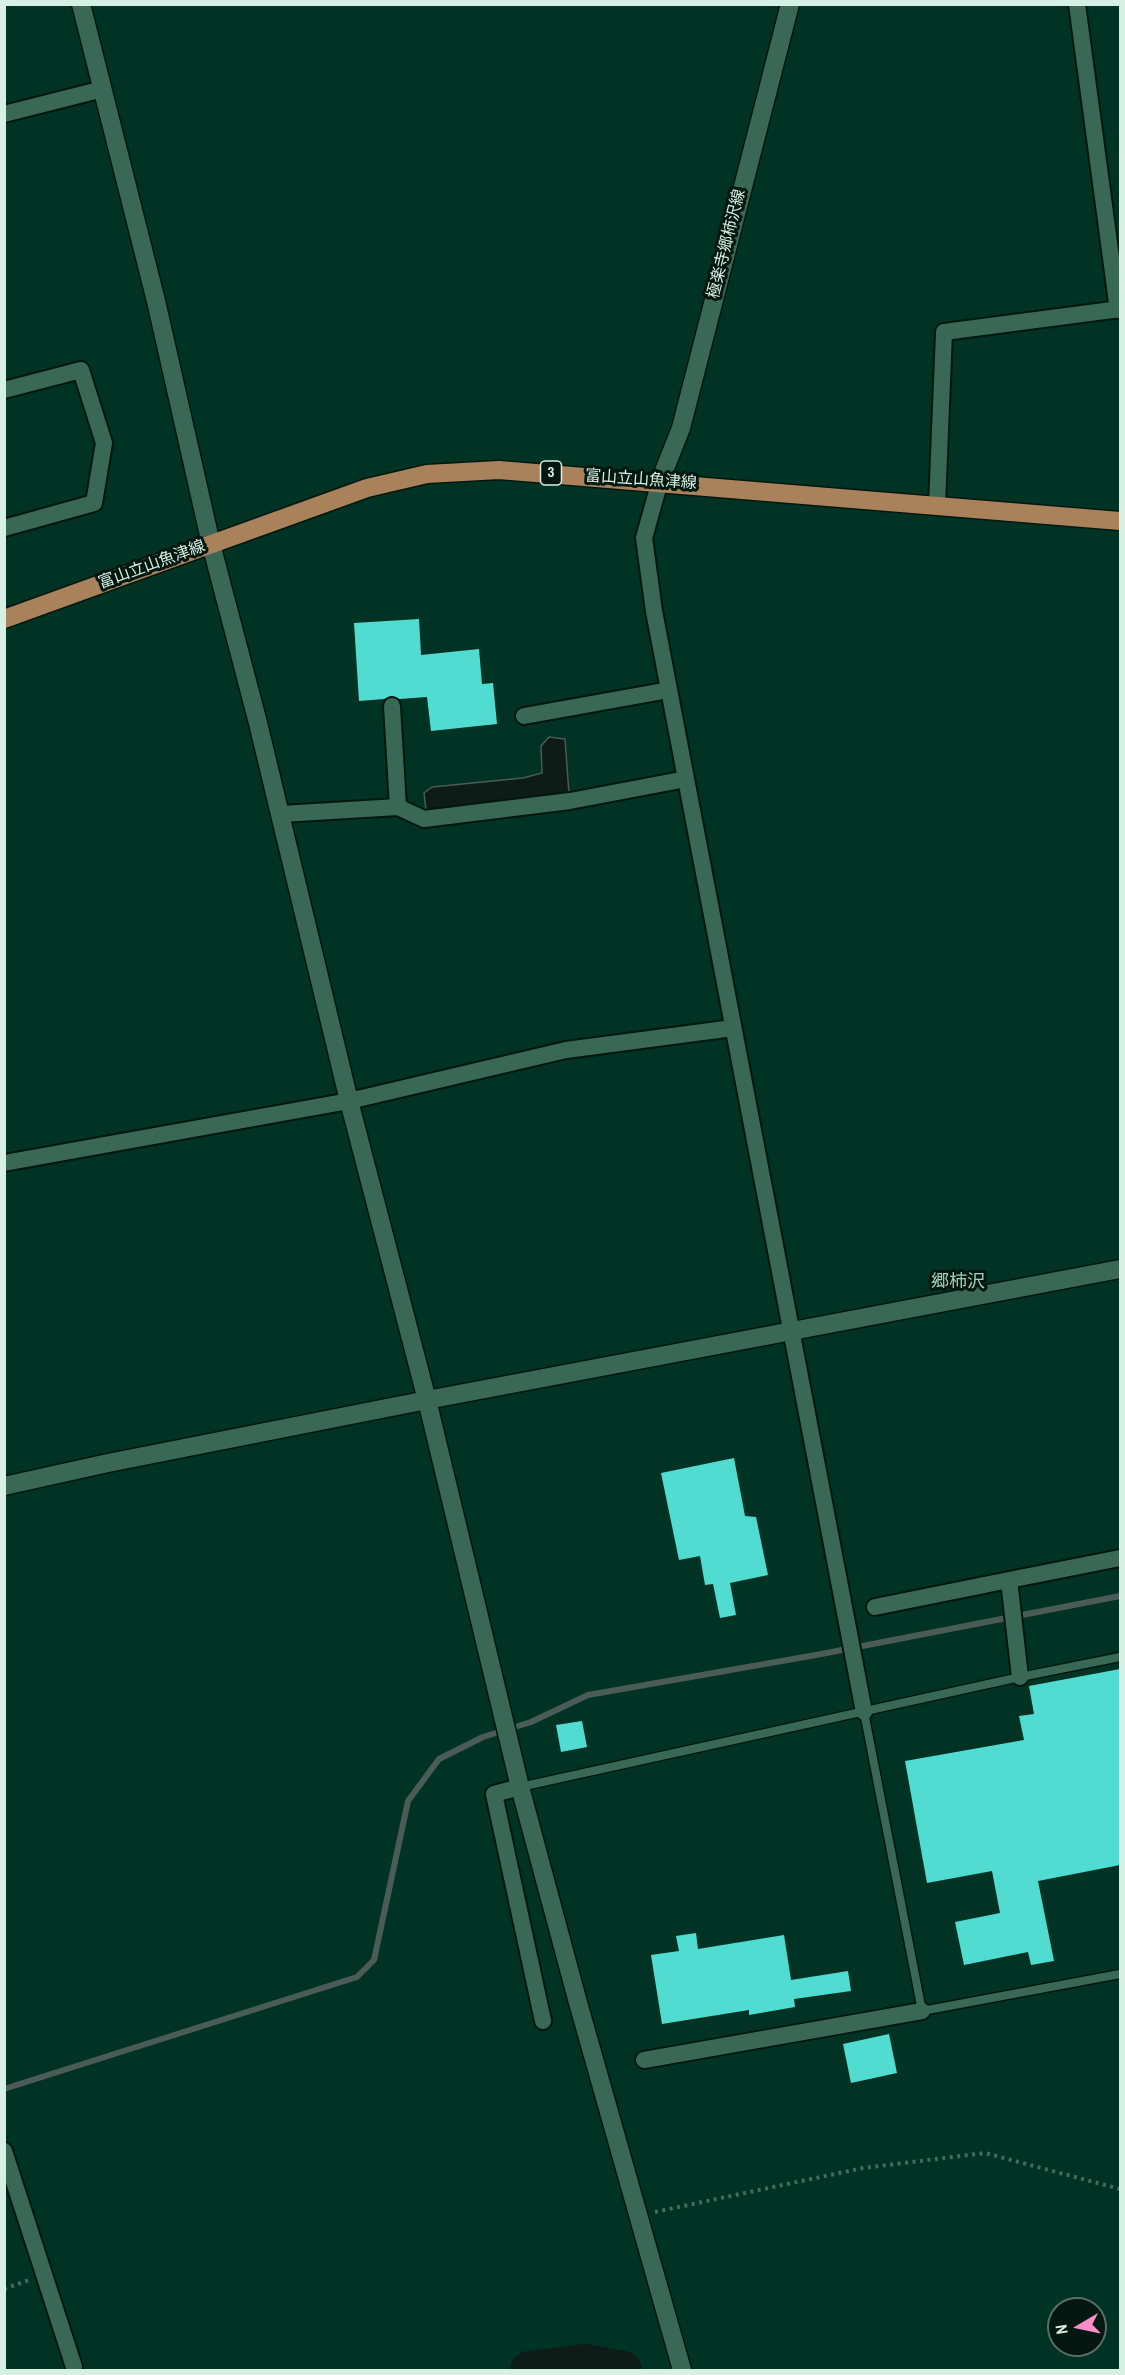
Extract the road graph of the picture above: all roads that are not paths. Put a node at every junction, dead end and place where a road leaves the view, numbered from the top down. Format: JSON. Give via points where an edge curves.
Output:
{"nodes":[{"id":1,"x":81,"y":4,"type":"edge"},
{"id":2,"x":790,"y":4,"type":"edge"},
{"id":3,"x":1077,"y":4,"type":"edge"},
{"id":4,"x":103,"y":89,"type":"junction"},
{"id":5,"x":4,"y":114,"type":"edge"},
{"id":6,"x":1119,"y":309,"type":"edge"},
{"id":7,"x":4,"y":390,"type":"edge"},
{"id":8,"x":660,"y":481,"type":"junction"},
{"id":9,"x":936,"y":505,"type":"junction"},
{"id":10,"x":1120,"y":521,"type":"edge"},
{"id":11,"x":4,"y":528,"type":"edge"},
{"id":12,"x":211,"y":544,"type":"junction"},
{"id":13,"x":4,"y":619,"type":"edge"},
{"id":14,"x":669,"y":690,"type":"junction"},
{"id":15,"x":392,"y":706,"type":"dead end"},
{"id":16,"x":524,"y":716,"type":"dead end"},
{"id":17,"x":686,"y":779,"type":"junction"},
{"id":18,"x":398,"y":807,"type":"junction"},
{"id":19,"x":280,"y":814,"type":"junction"},
{"id":20,"x":733,"y":1028,"type":"junction"},
{"id":21,"x":349,"y":1101,"type":"junction"},
{"id":22,"x":4,"y":1163,"type":"edge"},
{"id":23,"x":1120,"y":1269,"type":"edge"},
{"id":24,"x":791,"y":1333,"type":"junction"},
{"id":25,"x":427,"y":1400,"type":"junction"},
{"id":26,"x":4,"y":1486,"type":"edge"},
{"id":27,"x":1120,"y":1558,"type":"edge"},
{"id":28,"x":1009,"y":1580,"type":"junction"},
{"id":29,"x":875,"y":1606,"type":"dead end"},
{"id":30,"x":1120,"y":1657,"type":"edge"},
{"id":31,"x":1020,"y":1677,"type":"junction"},
{"id":32,"x":864,"y":1712,"type":"junction"},
{"id":33,"x":520,"y":1787,"type":"junction"},
{"id":34,"x":1120,"y":1974,"type":"edge"},
{"id":35,"x":922,"y":2011,"type":"junction"},
{"id":36,"x":543,"y":2021,"type":"dead end"},
{"id":37,"x":644,"y":2060,"type":"dead end"},
{"id":38,"x":4,"y":2151,"type":"edge"},
{"id":39,"x":74,"y":2367,"type":"dead end"},
{"id":40,"x":682,"y":2370,"type":"edge"}],
"edges":[{"from":1,"to":4,"type":"street"},
{"from":2,"to":8,"type":"street","name":"極楽寺郷柿沢線","via":[[681,428]]},
{"from":3,"to":6,"type":"street"},
{"from":4,"to":5,"type":"street"},
{"from":4,"to":12,"type":"street"},
{"from":6,"to":9,"type":"street","via":[[944,332]]},
{"from":7,"to":11,"type":"street","via":[[81,370],[104,443],[94,503]]},
{"from":8,"to":9,"type":"main road","name":"富山立山魚津線","number":"3"},
{"from":8,"to":12,"type":"main road","name":"富山立山魚津線","number":"3","via":[[499,470],[427,474],[367,488]]},
{"from":8,"to":14,"type":"street","via":[[644,538]]},
{"from":9,"to":10,"type":"main road","name":"富山立山魚津線","number":"3"},
{"from":12,"to":13,"type":"main road","name":"富山立山魚津線","number":"3"},
{"from":12,"to":19,"type":"street"},
{"from":14,"to":16,"type":"street"},
{"from":14,"to":17,"type":"street"},
{"from":15,"to":18,"type":"street"},
{"from":17,"to":18,"type":"street","via":[[570,801],[424,819]]},
{"from":17,"to":20,"type":"street"},
{"from":18,"to":19,"type":"street"},
{"from":19,"to":21,"type":"street"},
{"from":20,"to":21,"type":"street","via":[[566,1050]]},
{"from":20,"to":24,"type":"street"},
{"from":21,"to":22,"type":"street"},
{"from":21,"to":25,"type":"street"},
{"from":23,"to":24,"type":"street"},
{"from":24,"to":25,"type":"street"},
{"from":24,"to":32,"type":"street"},
{"from":25,"to":26,"type":"street"},
{"from":25,"to":33,"type":"street"},
{"from":27,"to":28,"type":"street"},
{"from":28,"to":29,"type":"street"},
{"from":28,"to":31,"type":"street"},
{"from":30,"to":31,"type":"lane"},
{"from":31,"to":32,"type":"lane"},
{"from":32,"to":33,"type":"lane"},
{"from":32,"to":35,"type":"lane"},
{"from":33,"to":36,"type":"street","via":[[494,1794]]},
{"from":33,"to":40,"type":"street"},
{"from":34,"to":35,"type":"lane"},
{"from":35,"to":37,"type":"street"},
{"from":38,"to":39,"type":"street"}]}
